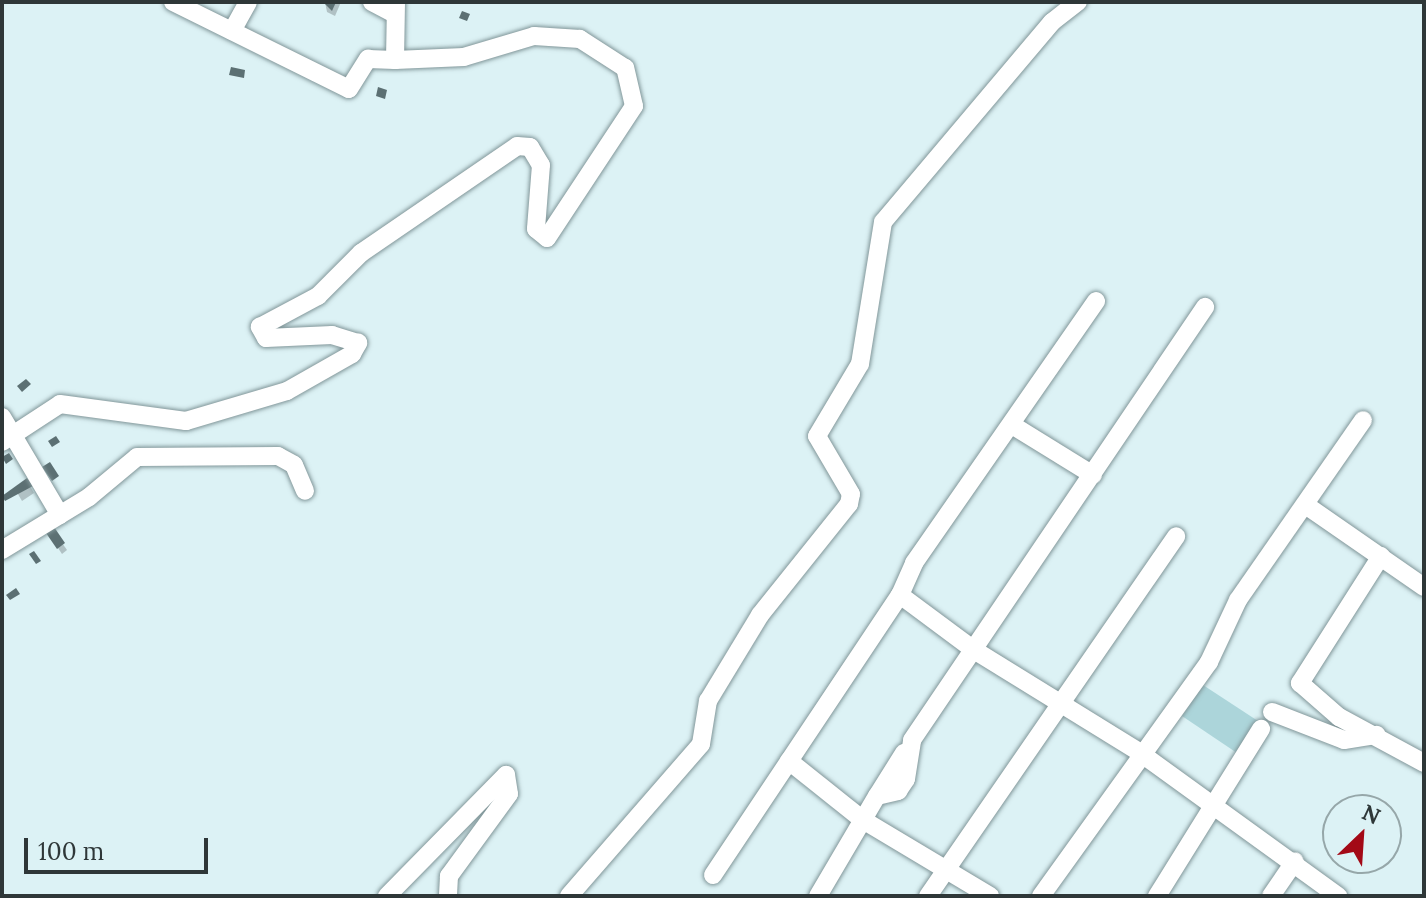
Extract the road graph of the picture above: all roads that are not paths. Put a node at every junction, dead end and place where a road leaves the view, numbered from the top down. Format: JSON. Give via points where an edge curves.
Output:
{"nodes":[{"id":1,"x":173,"y":2,"type":"edge"},
{"id":2,"x":248,"y":2,"type":"edge"},
{"id":3,"x":372,"y":2,"type":"edge"},
{"id":4,"x":1078,"y":2,"type":"edge"},
{"id":5,"x":394,"y":7,"type":"edge"},
{"id":6,"x":232,"y":31,"type":"junction"},
{"id":7,"x":395,"y":60,"type":"junction"},
{"id":8,"x":1096,"y":301,"type":"dead end"},
{"id":9,"x":1205,"y":307,"type":"dead end"},
{"id":10,"x":2,"y":417,"type":"edge"},
{"id":11,"x":1363,"y":420,"type":"dead end"},
{"id":12,"x":1012,"y":425,"type":"junction"},
{"id":13,"x":8,"y":438,"type":"edge"},
{"id":14,"x":1093,"y":475,"type":"junction"},
{"id":15,"x":305,"y":491,"type":"dead end"},
{"id":16,"x":1307,"y":506,"type":"junction"},
{"id":17,"x":60,"y":515,"type":"junction"},
{"id":18,"x":1176,"y":536,"type":"dead end"},
{"id":19,"x":2,"y":550,"type":"edge"},
{"id":20,"x":1381,"y":556,"type":"junction"},
{"id":21,"x":1424,"y":587,"type":"edge"},
{"id":22,"x":900,"y":595,"type":"junction"},
{"id":23,"x":974,"y":650,"type":"junction"},
{"id":24,"x":1058,"y":699,"type":"junction"},
{"id":25,"x":1272,"y":712,"type":"dead end"},
{"id":26,"x":1261,"y":729,"type":"dead end"},
{"id":27,"x":1377,"y":735,"type":"junction"},
{"id":28,"x":1139,"y":752,"type":"junction"},
{"id":29,"x":789,"y":761,"type":"junction"},
{"id":30,"x":1424,"y":763,"type":"edge"},
{"id":31,"x":1216,"y":805,"type":"junction"},
{"id":32,"x":863,"y":820,"type":"junction"},
{"id":33,"x":1295,"y":861,"type":"junction"},
{"id":34,"x":946,"y":869,"type":"junction"},
{"id":35,"x":713,"y":875,"type":"dead end"},
{"id":36,"x":387,"y":896,"type":"edge"},
{"id":37,"x":448,"y":896,"type":"edge"},
{"id":38,"x":569,"y":896,"type":"edge"},
{"id":39,"x":818,"y":896,"type":"edge"},
{"id":40,"x":928,"y":896,"type":"edge"},
{"id":41,"x":990,"y":896,"type":"edge"},
{"id":42,"x":1041,"y":896,"type":"edge"},
{"id":43,"x":1157,"y":896,"type":"edge"},
{"id":44,"x":1271,"y":896,"type":"edge"},
{"id":45,"x":1338,"y":896,"type":"edge"}],
"edges":[{"from":1,"to":6,"type":"street"},
{"from":2,"to":6,"type":"street"},
{"from":3,"to":5,"type":"street"},
{"from":4,"to":38,"type":"street","via":[[1052,22],[883,222],[860,364],[817,436],[851,494],[849,504],[760,615],[708,701],[701,744]]},
{"from":5,"to":7,"type":"street"},
{"from":6,"to":7,"type":"street","via":[[349,89],[368,59]]},
{"from":7,"to":13,"type":"street","via":[[464,57],[534,36],[580,39],[625,68],[634,106],[547,238],[536,229],[541,165],[530,147],[517,146],[361,253],[318,296],[260,327],[266,338],[332,335],[358,343],[287,391],[186,421],[60,404]]},
{"from":8,"to":12,"type":"street"},
{"from":9,"to":14,"type":"street"},
{"from":10,"to":13,"type":"street"},
{"from":11,"to":16,"type":"street"},
{"from":12,"to":14,"type":"street"},
{"from":12,"to":22,"type":"street","via":[[914,563]]},
{"from":13,"to":17,"type":"street"},
{"from":14,"to":23,"type":"street"},
{"from":15,"to":17,"type":"street","via":[[294,465],[278,456],[159,455],[128,460]]},
{"from":16,"to":20,"type":"street"},
{"from":16,"to":28,"type":"street","via":[[1238,600],[1209,662]]},
{"from":17,"to":19,"type":"street"},
{"from":18,"to":24,"type":"street"},
{"from":20,"to":21,"type":"street"},
{"from":20,"to":27,"type":"street","via":[[1300,683],[1339,717]]},
{"from":22,"to":23,"type":"street"},
{"from":22,"to":29,"type":"street"},
{"from":23,"to":24,"type":"street"},
{"from":23,"to":32,"type":"street","via":[[912,740],[906,779],[898,791],[877,796]]},
{"from":24,"to":28,"type":"street"},
{"from":24,"to":34,"type":"street"},
{"from":25,"to":27,"type":"street","via":[[1332,738]]},
{"from":26,"to":31,"type":"street"},
{"from":27,"to":30,"type":"street"},
{"from":28,"to":31,"type":"street"},
{"from":28,"to":42,"type":"street"},
{"from":29,"to":32,"type":"street"},
{"from":29,"to":35,"type":"street"},
{"from":31,"to":33,"type":"street"},
{"from":31,"to":43,"type":"street"},
{"from":32,"to":34,"type":"street"},
{"from":32,"to":39,"type":"street"},
{"from":33,"to":44,"type":"street"},
{"from":33,"to":45,"type":"street"},
{"from":34,"to":40,"type":"street"},
{"from":34,"to":41,"type":"street"},
{"from":36,"to":37,"type":"street","via":[[506,775],[509,794],[449,876]]}]}
